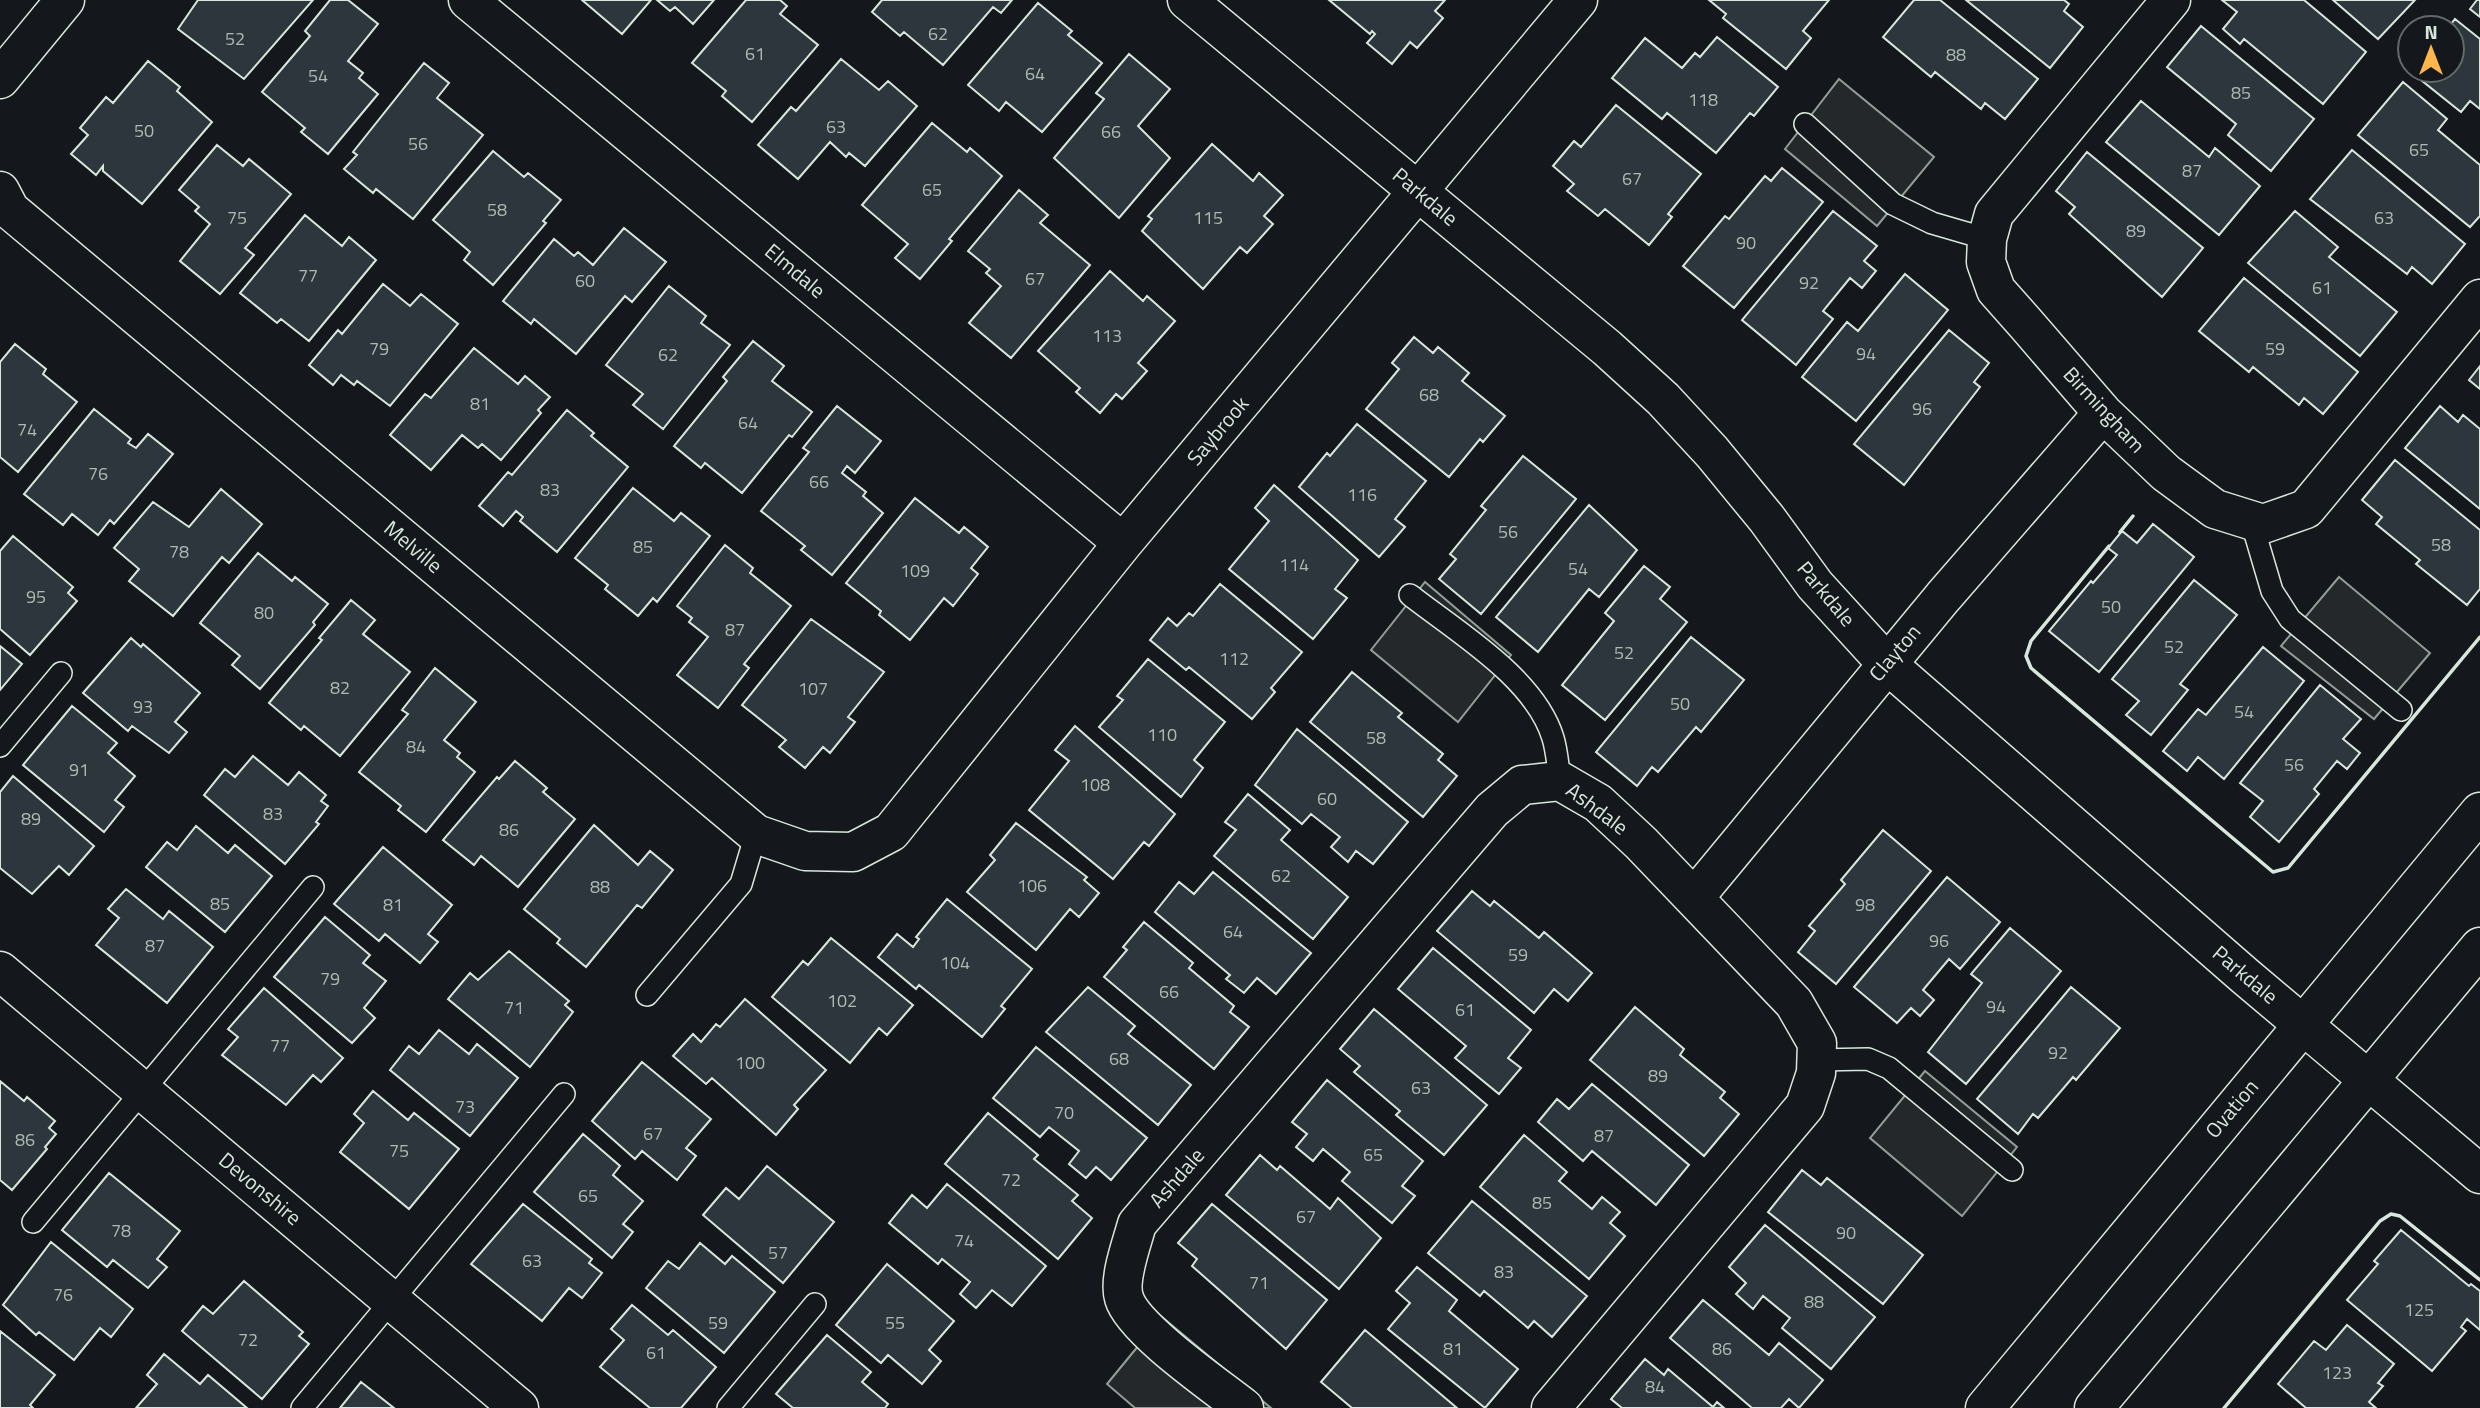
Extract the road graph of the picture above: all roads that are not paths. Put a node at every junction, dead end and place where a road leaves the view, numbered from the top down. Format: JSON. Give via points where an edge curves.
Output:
{"nodes":[{"id":1,"x":65,"y":0,"type":"edge"},
{"id":2,"x":468,"y":0,"type":"edge"},
{"id":3,"x":1187,"y":0,"type":"edge"},
{"id":4,"x":1578,"y":0,"type":"edge"},
{"id":5,"x":2171,"y":0,"type":"edge"},
{"id":6,"x":0,"y":79,"type":"edge"},
{"id":7,"x":1805,"y":124,"type":"dead end"},
{"id":8,"x":0,"y":191,"type":"edge"},
{"id":9,"x":1420,"y":193,"type":"junction"},
{"id":10,"x":1987,"y":239,"type":"junction"},
{"id":11,"x":2480,"y":299,"type":"edge"},
{"id":12,"x":2103,"y":413,"type":"junction"},
{"id":13,"x":2251,"y":520,"type":"junction"},
{"id":14,"x":1123,"y":543,"type":"junction"},
{"id":15,"x":1410,"y":595,"type":"dead end"},
{"id":16,"x":1887,"y":664,"type":"junction"},
{"id":17,"x":61,"y":673,"type":"dead end"},
{"id":18,"x":2401,"y":710,"type":"dead end"},
{"id":19,"x":0,"y":746,"type":"edge"},
{"id":20,"x":1560,"y":780,"type":"junction"},
{"id":21,"x":2480,"y":812,"type":"edge"},
{"id":22,"x":756,"y":834,"type":"junction"},
{"id":23,"x":853,"y":852,"type":"joint"},
{"id":24,"x":313,"y":887,"type":"dead end"},
{"id":25,"x":1694,"y":898,"type":"junction"},
{"id":26,"x":2480,"y":947,"type":"edge"},
{"id":27,"x":0,"y":971,"type":"edge"},
{"id":28,"x":647,"y":995,"type":"dead end"},
{"id":29,"x":2303,"y":1023,"type":"junction"},
{"id":30,"x":1816,"y":1060,"type":"junction"},
{"id":31,"x":2369,"y":1081,"type":"junction"},
{"id":32,"x":141,"y":1089,"type":"junction"},
{"id":33,"x":564,"y":1094,"type":"dead end"},
{"id":34,"x":2012,"y":1170,"type":"dead end"},
{"id":35,"x":2480,"y":1174,"type":"edge"},
{"id":36,"x":33,"y":1222,"type":"dead end"},
{"id":37,"x":391,"y":1300,"type":"junction"},
{"id":38,"x":815,"y":1304,"type":"dead end"},
{"id":39,"x":302,"y":1408,"type":"edge"},
{"id":40,"x":519,"y":1408,"type":"edge"},
{"id":41,"x":727,"y":1408,"type":"edge"},
{"id":42,"x":1244,"y":1408,"type":"edge"},
{"id":43,"x":1551,"y":1408,"type":"edge"},
{"id":44,"x":1985,"y":1408,"type":"edge"},
{"id":45,"x":2094,"y":1408,"type":"edge"}],
"edges":[{"from":1,"to":6,"type":"street"},
{"from":2,"to":14,"type":"street","name":"Elmdale"},
{"from":3,"to":9,"type":"street","name":"Parkdale"},
{"from":4,"to":9,"type":"street","name":"Saybrook"},
{"from":5,"to":10,"type":"street","name":"Birmingham","via":[[1994,214]]},
{"from":7,"to":10,"type":"lane","via":[[1893,204],[1932,223]]},
{"from":8,"to":22,"type":"street","name":"Melville","via":[[9,210]]},
{"from":9,"to":14,"type":"street","name":"Saybrook"},
{"from":9,"to":16,"type":"street","name":"Parkdale","via":[[1663,399],[1767,519],[1815,585]]},
{"from":10,"to":12,"type":"street","name":"Birmingham","via":[[1986,262],[1996,290]]},
{"from":11,"to":13,"type":"street","name":"Birmingham","via":[[2306,509],[2263,524]]},
{"from":12,"to":13,"type":"street","name":"Birmingham","via":[[2166,473],[2216,509]]},
{"from":12,"to":16,"type":"street","name":"Clayton"},
{"from":13,"to":18,"type":"lane","via":[[2272,591],[2290,619]]},
{"from":14,"to":23,"type":"street","name":"Saybrook","via":[[891,832]]},
{"from":15,"to":20,"type":"lane","via":[[1508,672],[1535,703],[1553,737]]},
{"from":16,"to":25,"type":"street","name":"Clayton"},
{"from":16,"to":29,"type":"street","name":"Parkdale"},
{"from":17,"to":19,"type":"lane"},
{"from":20,"to":25,"type":"street","name":"Ashdale","via":[[1598,803]]},
{"from":20,"to":42,"type":"street","name":"Ashdale","via":[[1522,785],[1492,810],[1137,1224],[1126,1261],[1124,1298],[1146,1329]]},
{"from":21,"to":29,"type":"street","name":"Ovation"},
{"from":22,"to":23,"type":"street","name":"Melville","via":[[805,851]]},
{"from":22,"to":28,"type":"lane","via":[[741,884]]},
{"from":24,"to":32,"type":"lane"},
{"from":25,"to":30,"type":"street","name":"Ashdale","via":[[1794,1003],[1817,1043]]},
{"from":26,"to":31,"type":"street"},
{"from":27,"to":32,"type":"street","name":"Devonshire"},
{"from":29,"to":31,"type":"street","name":"Parkdale"},
{"from":29,"to":44,"type":"street","name":"Ovation"},
{"from":30,"to":34,"type":"lane","via":[[1868,1059],[1889,1068]]},
{"from":30,"to":43,"type":"street","name":"Ashdale","via":[[1805,1106]]},
{"from":31,"to":35,"type":"street","name":"Parkdale"},
{"from":31,"to":45,"type":"street"},
{"from":32,"to":36,"type":"lane"},
{"from":32,"to":37,"type":"street","name":"Devonshire"},
{"from":33,"to":37,"type":"lane"},
{"from":37,"to":39,"type":"lane"},
{"from":37,"to":40,"type":"street","name":"Devonshire"},
{"from":38,"to":41,"type":"lane"}]}
